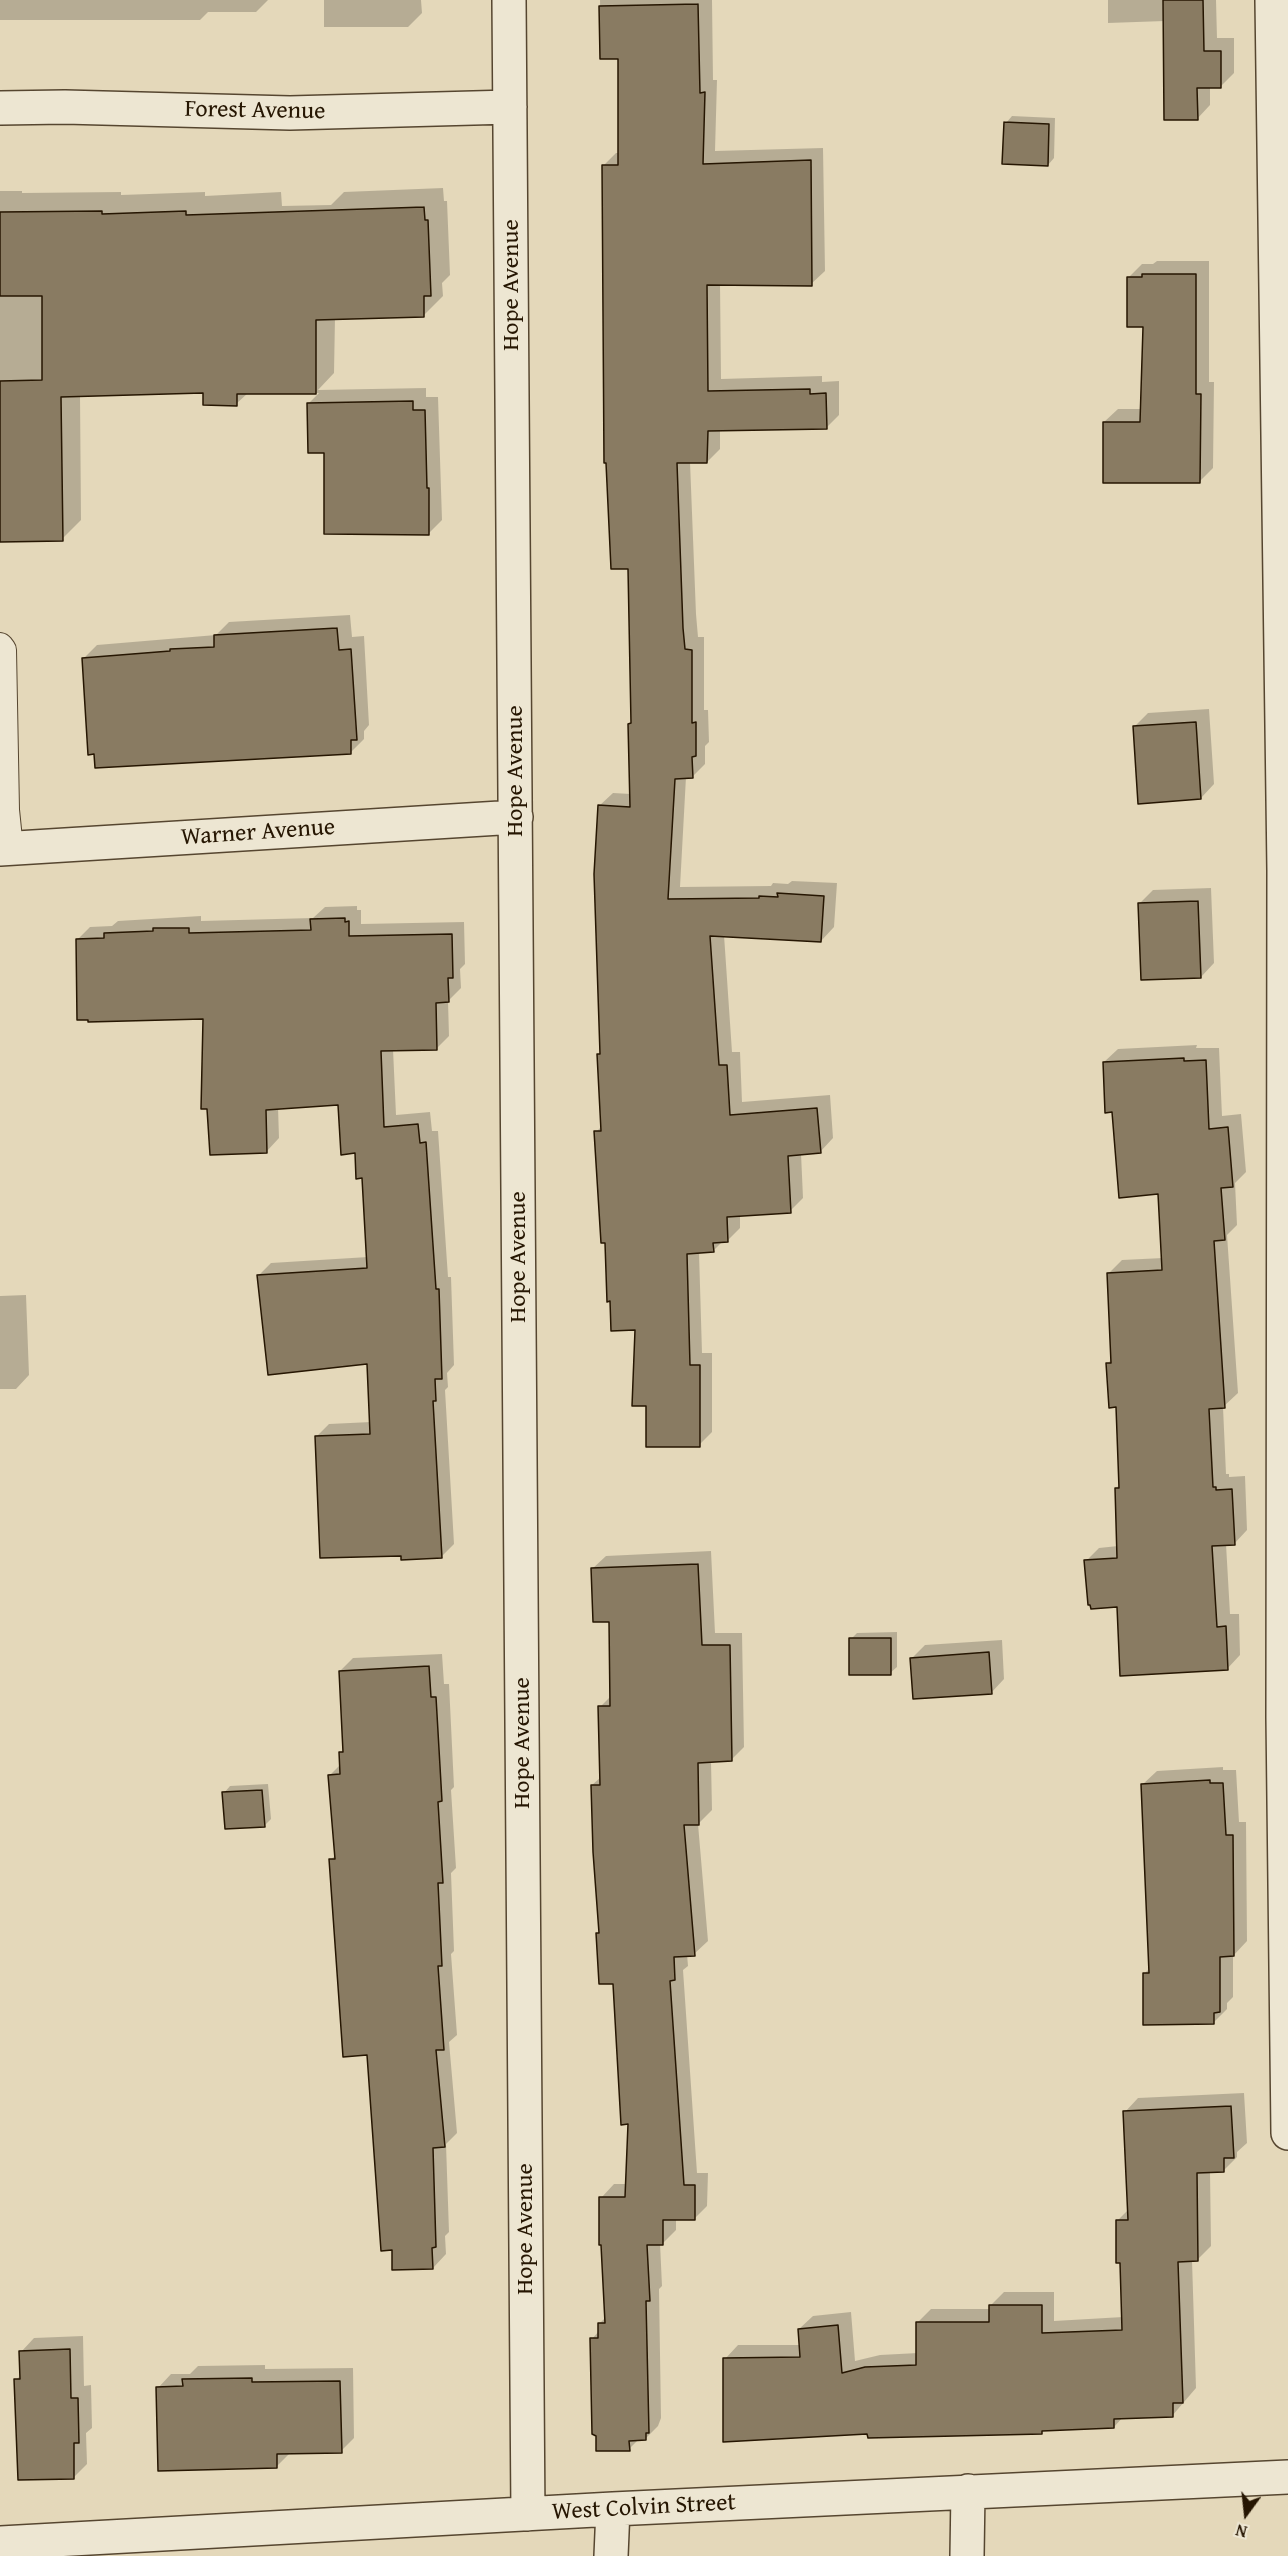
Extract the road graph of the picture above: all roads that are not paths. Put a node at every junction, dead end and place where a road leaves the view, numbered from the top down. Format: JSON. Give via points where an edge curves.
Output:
{"nodes":[{"id":1,"x":509,"y":0,"type":"edge"},
{"id":2,"x":1272,"y":0,"type":"edge"},
{"id":3,"x":510,"y":107,"type":"junction"},
{"id":4,"x":0,"y":108,"type":"edge"},
{"id":5,"x":1281,"y":206,"type":"edge"},
{"id":6,"x":1283,"y":600,"type":"edge"},
{"id":7,"x":0,"y":646,"type":"edge"},
{"id":8,"x":516,"y":817,"type":"junction"},
{"id":9,"x":5,"y":849,"type":"edge"},
{"id":10,"x":1285,"y":1717,"type":"edge"},
{"id":11,"x":1288,"y":2133,"type":"edge"},
{"id":12,"x":1288,"y":2477,"type":"edge"},
{"id":13,"x":968,"y":2491,"type":"junction"},
{"id":14,"x":613,"y":2509,"type":"junction"},
{"id":15,"x":528,"y":2514,"type":"junction"},
{"id":16,"x":0,"y":2543,"type":"edge"},
{"id":17,"x":611,"y":2556,"type":"edge"},
{"id":18,"x":967,"y":2556,"type":"edge"}],
"edges":[{"from":1,"to":3,"type":"street","name":"Hope Avenue"},
{"from":2,"to":5,"type":"street"},
{"from":3,"to":4,"type":"street","name":"Forest Avenue","via":[[290,113]]},
{"from":3,"to":8,"type":"street","name":"Hope Avenue"},
{"from":5,"to":6,"type":"street"},
{"from":6,"to":10,"type":"street"},
{"from":7,"to":9,"type":"lane"},
{"from":8,"to":9,"type":"street","name":"Warner Avenue"},
{"from":8,"to":15,"type":"street","name":"Hope Avenue"},
{"from":10,"to":11,"type":"street"},
{"from":12,"to":13,"type":"street","name":"West Colvin Street"},
{"from":13,"to":14,"type":"street","name":"West Colvin Street"},
{"from":13,"to":18,"type":"street"},
{"from":14,"to":15,"type":"street","name":"West Colvin Street"},
{"from":14,"to":17,"type":"street"},
{"from":15,"to":16,"type":"street","name":"West Colvin Street"}]}
